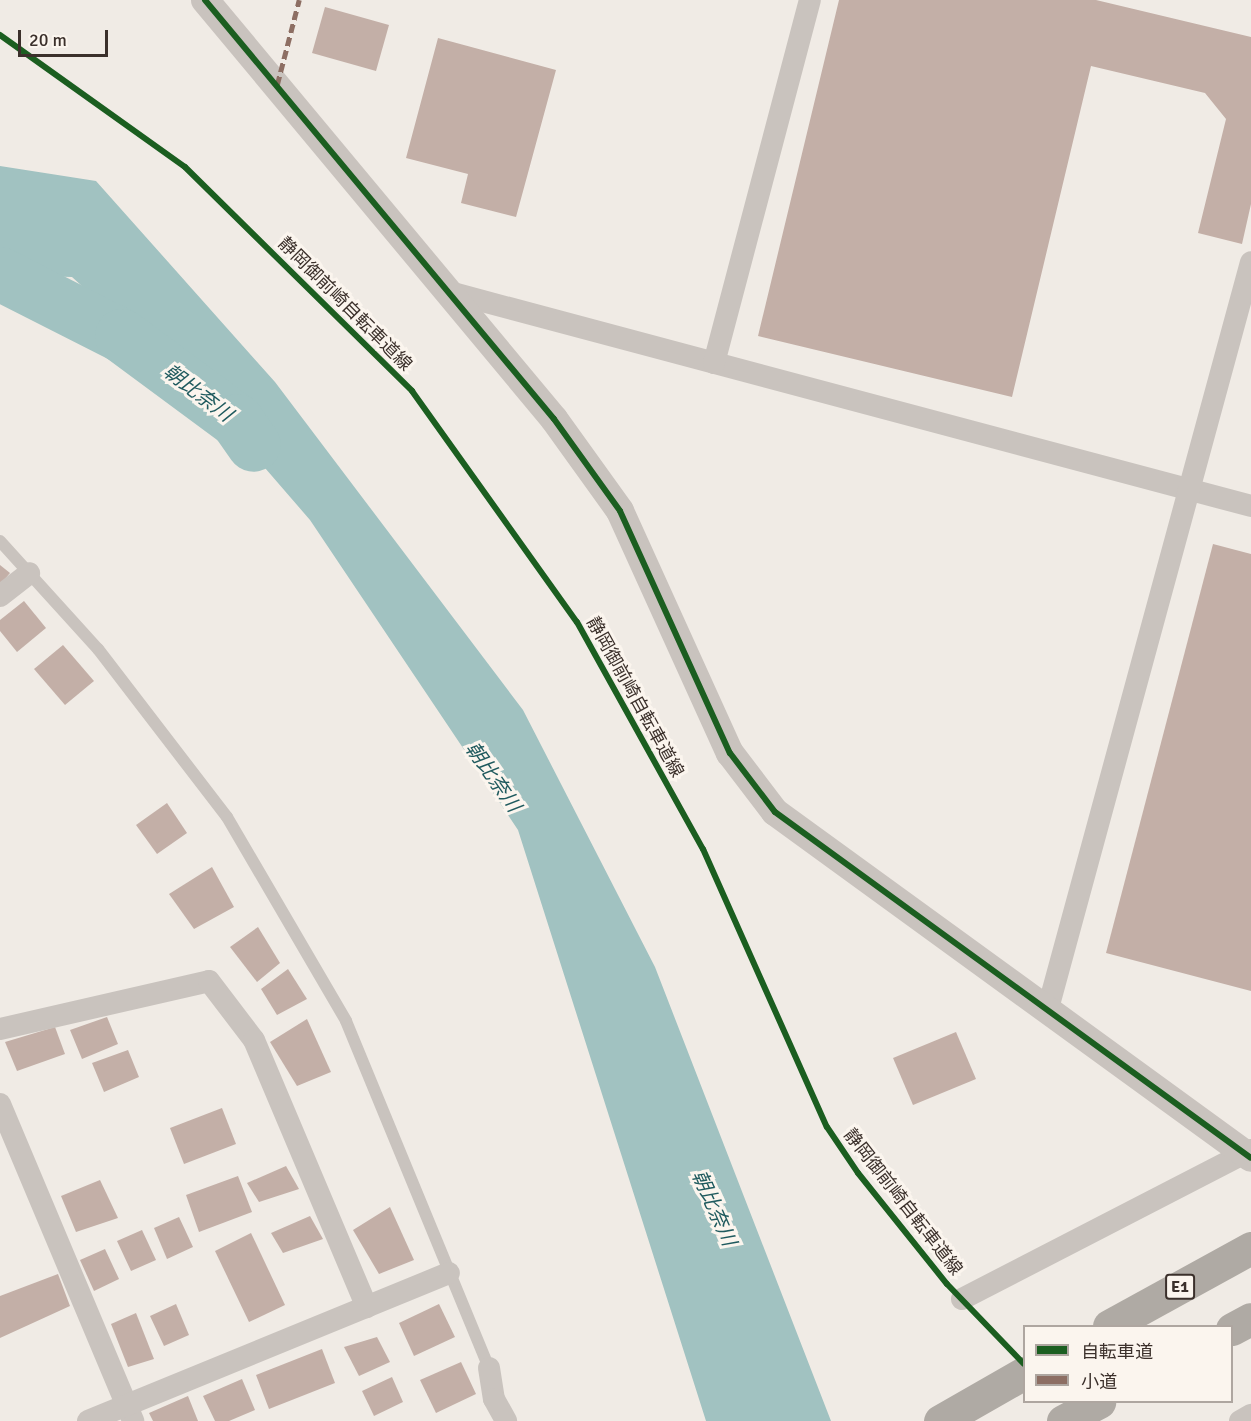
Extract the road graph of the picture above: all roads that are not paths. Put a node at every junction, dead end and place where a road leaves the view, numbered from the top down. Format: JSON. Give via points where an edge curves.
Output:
{"nodes":[{"id":1,"x":206,"y":0,"type":"edge"},
{"id":2,"x":810,"y":0,"type":"edge"},
{"id":3,"x":1251,"y":262,"type":"edge"},
{"id":4,"x":449,"y":292,"type":"junction"},
{"id":5,"x":714,"y":363,"type":"junction"},
{"id":6,"x":1189,"y":490,"type":"junction"},
{"id":7,"x":1251,"y":506,"type":"edge"},
{"id":8,"x":0,"y":541,"type":"edge"},
{"id":9,"x":29,"y":573,"type":"junction"},
{"id":10,"x":0,"y":596,"type":"edge"},
{"id":11,"x":1047,"y":1012,"type":"junction"},
{"id":12,"x":6,"y":1022,"type":"edge"},
{"id":13,"x":0,"y":1104,"type":"edge"},
{"id":14,"x":1249,"y":1154,"type":"edge"},
{"id":15,"x":1251,"y":1248,"type":"edge"},
{"id":16,"x":449,"y":1273,"type":"junction"},
{"id":17,"x":962,"y":1299,"type":"dead end"},
{"id":18,"x":367,"y":1307,"type":"junction"},
{"id":19,"x":1251,"y":1319,"type":"edge"},
{"id":20,"x":1111,"y":1325,"type":"edge"},
{"id":21,"x":1233,"y":1328,"type":"edge"},
{"id":22,"x":489,"y":1368,"type":"joint"},
{"id":23,"x":1023,"y":1374,"type":"edge"},
{"id":24,"x":1095,"y":1403,"type":"edge"},
{"id":25,"x":129,"y":1413,"type":"edge"},
{"id":26,"x":1251,"y":1415,"type":"edge"},
{"id":27,"x":88,"y":1421,"type":"edge"},
{"id":28,"x":506,"y":1421,"type":"edge"},
{"id":29,"x":940,"y":1421,"type":"edge"},
{"id":30,"x":1063,"y":1421,"type":"edge"},
{"id":31,"x":1240,"y":1421,"type":"edge"}],
"edges":[{"from":1,"to":4,"type":"street"},
{"from":2,"to":5,"type":"street"},
{"from":3,"to":6,"type":"street"},
{"from":4,"to":5,"type":"street"},
{"from":4,"to":11,"type":"street","via":[[554,419],[620,511],[730,753],[775,812]]},
{"from":5,"to":6,"type":"street"},
{"from":6,"to":7,"type":"street"},
{"from":6,"to":11,"type":"street"},
{"from":8,"to":9,"type":"lane"},
{"from":9,"to":10,"type":"street"},
{"from":9,"to":16,"type":"lane","via":[[98,649],[226,817],[346,1022]]},
{"from":11,"to":14,"type":"street"},
{"from":12,"to":18,"type":"street","via":[[209,981],[254,1040]]},
{"from":13,"to":25,"type":"street"},
{"from":14,"to":17,"type":"street"},
{"from":15,"to":20,"type":"highway","number":"E1"},
{"from":16,"to":18,"type":"street"},
{"from":16,"to":22,"type":"lane"},
{"from":18,"to":25,"type":"street"},
{"from":19,"to":21,"type":"highway"},
{"from":22,"to":28,"type":"street","via":[[494,1399]]},
{"from":23,"to":29,"type":"highway"},
{"from":24,"to":30,"type":"highway"},
{"from":25,"to":27,"type":"street"},
{"from":26,"to":31,"type":"street"}]}
